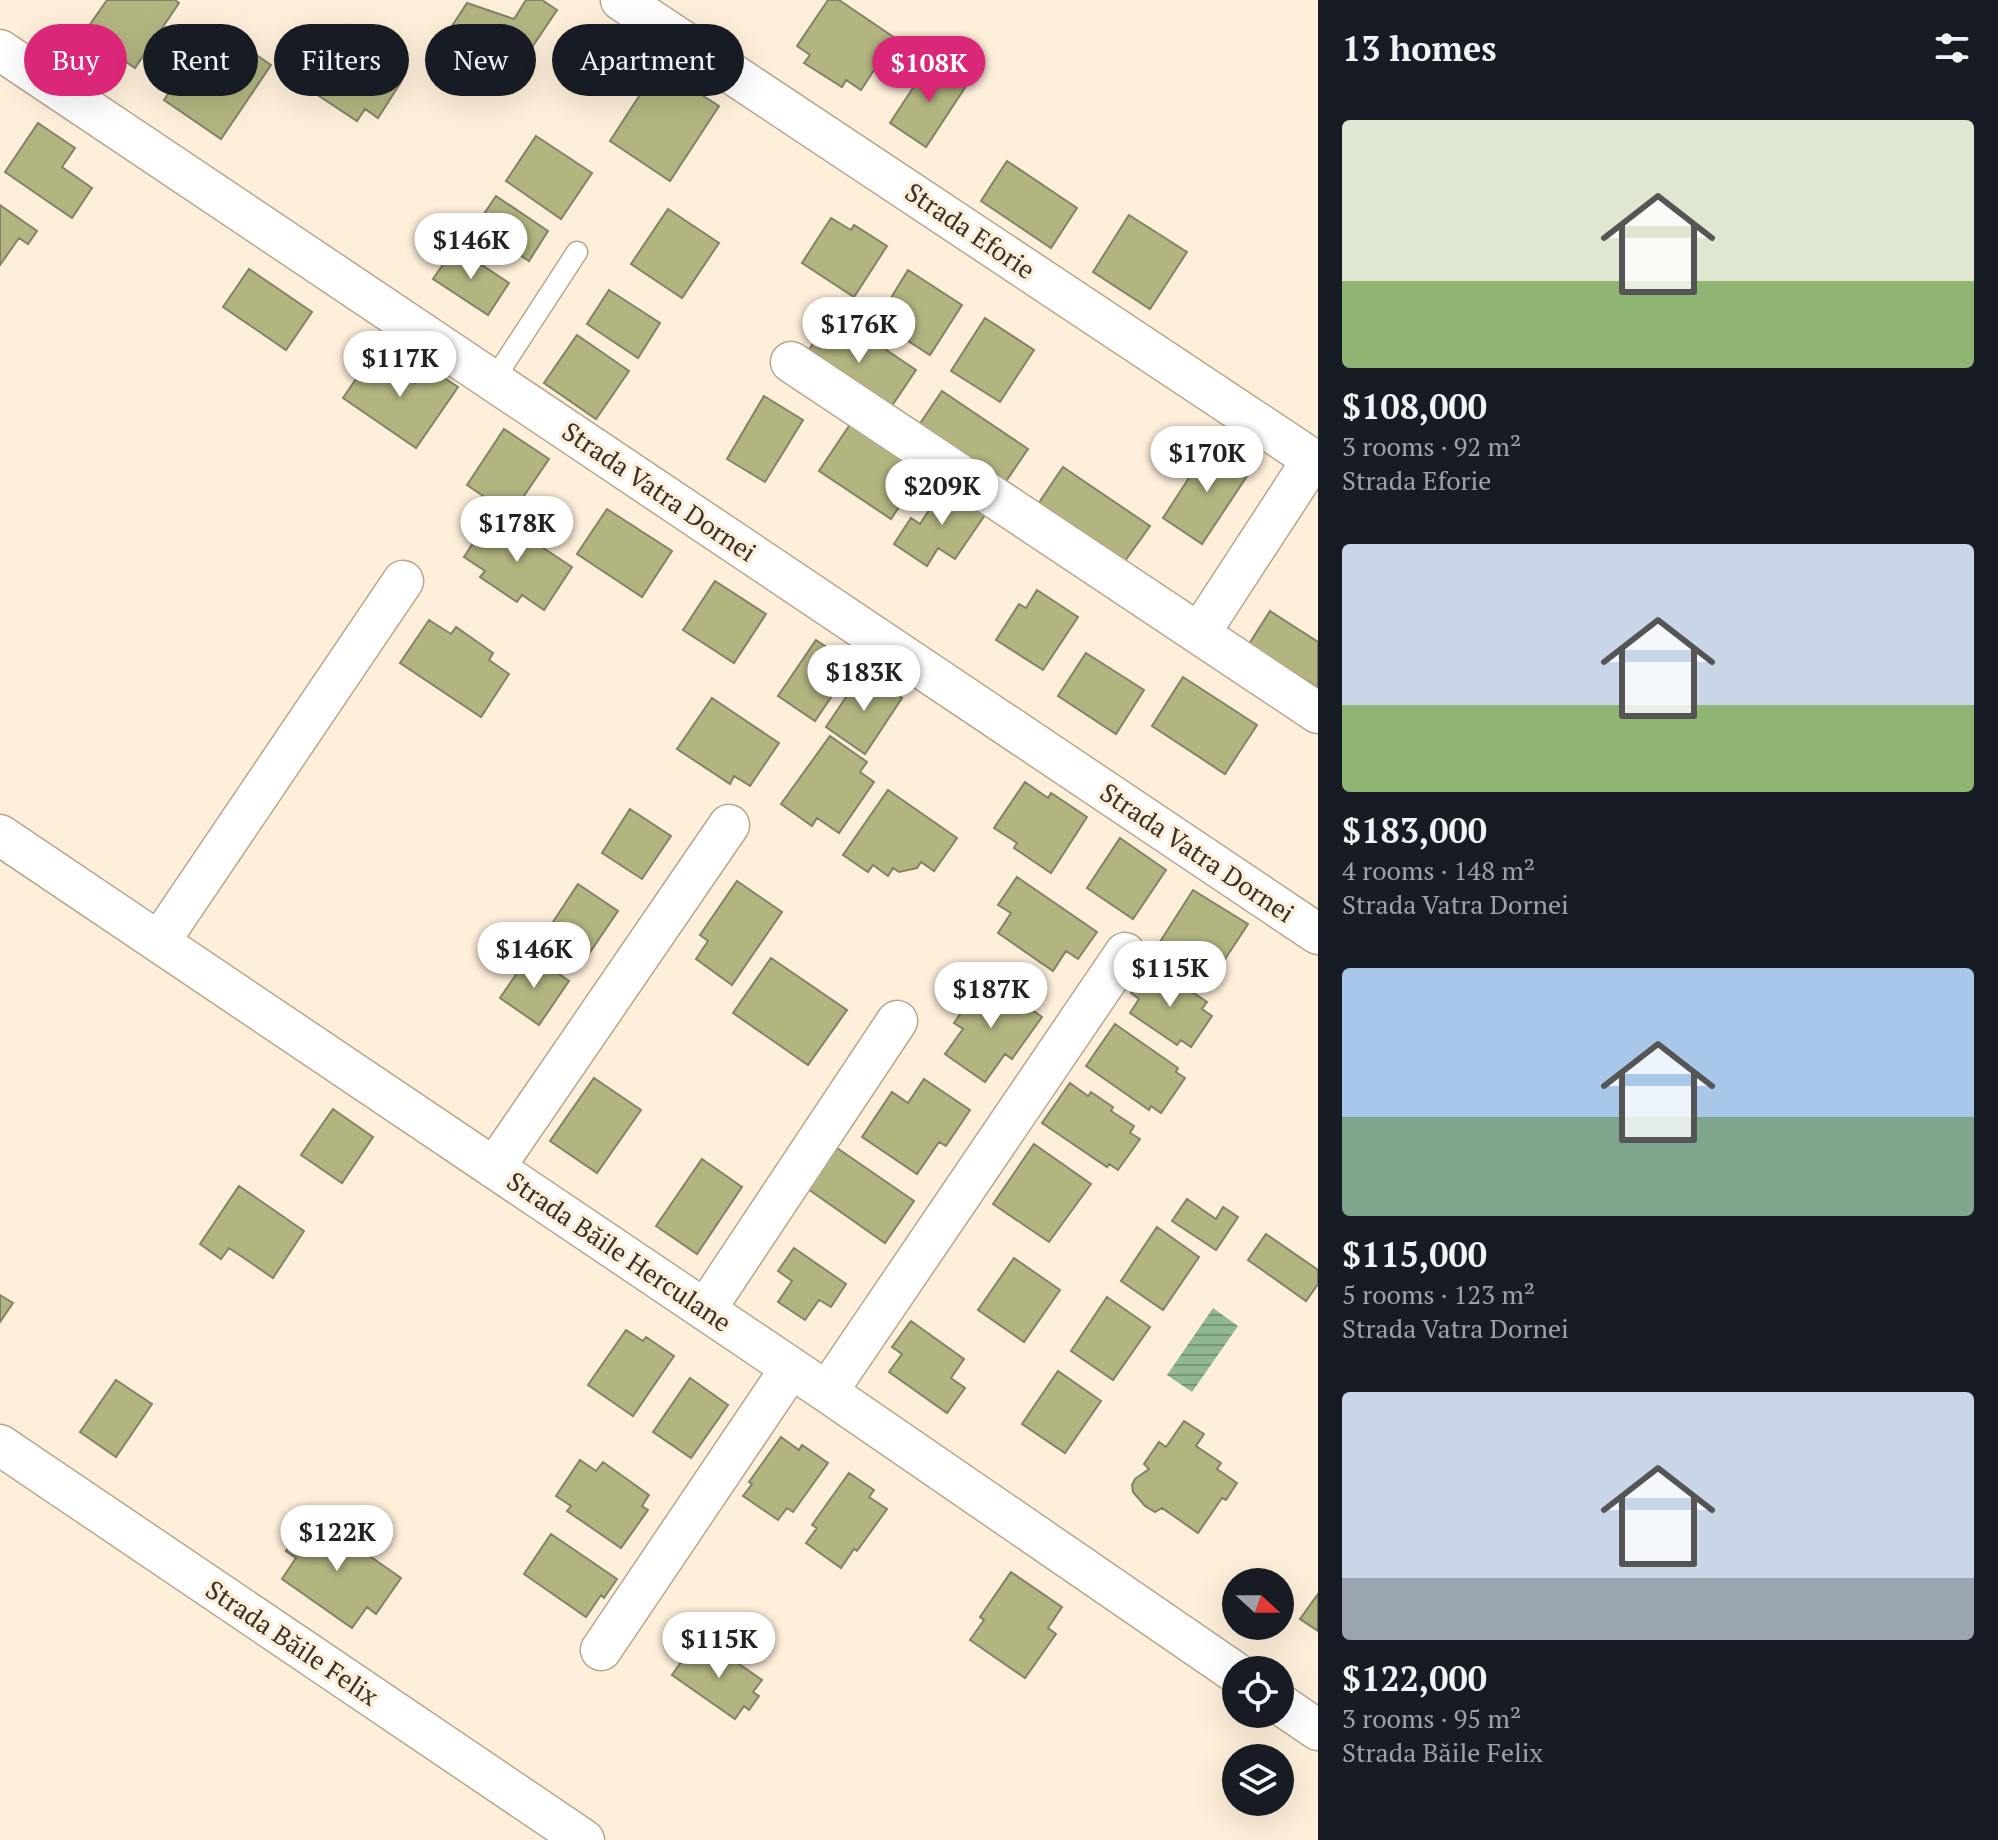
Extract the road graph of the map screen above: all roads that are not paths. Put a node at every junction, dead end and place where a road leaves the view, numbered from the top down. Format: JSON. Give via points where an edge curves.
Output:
{"nodes":[{"id":1,"x":621,"y":0,"type":"edge"},
{"id":2,"x":0,"y":50,"type":"edge"},
{"id":3,"x":577,"y":252,"type":"dead end"},
{"id":4,"x":791,"y":362,"type":"dead end"},
{"id":5,"x":493,"y":381,"type":"junction"},
{"id":6,"x":1315,"y":461,"type":"edge"},
{"id":7,"x":403,"y":581,"type":"dead end"},
{"id":8,"x":1199,"y":634,"type":"junction"},
{"id":9,"x":1318,"y":713,"type":"edge"},
{"id":10,"x":729,"y":825,"type":"dead end"},
{"id":11,"x":0,"y":835,"type":"edge"},
{"id":12,"x":1318,"y":934,"type":"edge"},
{"id":13,"x":159,"y":942,"type":"junction"},
{"id":14,"x":1125,"y":953,"type":"dead end"},
{"id":15,"x":897,"y":1021,"type":"dead end"},
{"id":16,"x":494,"y":1168,"type":"junction"},
{"id":17,"x":705,"y":1310,"type":"junction"},
{"id":18,"x":791,"y":1368,"type":"junction"},
{"id":19,"x":827,"y":1392,"type":"junction"},
{"id":20,"x":0,"y":1445,"type":"edge"},
{"id":21,"x":601,"y":1650,"type":"dead end"},
{"id":22,"x":1222,"y":1663,"type":"edge"},
{"id":23,"x":1294,"y":1714,"type":"edge"},
{"id":24,"x":1318,"y":1730,"type":"edge"},
{"id":25,"x":584,"y":1840,"type":"edge"}],
"edges":[{"from":1,"to":6,"type":"street","name":"Strada Eforie"},
{"from":2,"to":5,"type":"street","name":"Strada Vatra Dornei"},
{"from":3,"to":5,"type":"lane"},
{"from":4,"to":8,"type":"street"},
{"from":5,"to":12,"type":"street","name":"Strada Vatra Dornei"},
{"from":6,"to":8,"type":"street"},
{"from":7,"to":13,"type":"street"},
{"from":8,"to":9,"type":"street"},
{"from":10,"to":16,"type":"street"},
{"from":11,"to":13,"type":"street","name":"Strada Băile Herculane"},
{"from":13,"to":16,"type":"street","name":"Strada Băile Herculane"},
{"from":14,"to":19,"type":"street"},
{"from":15,"to":17,"type":"street"},
{"from":16,"to":17,"type":"street","name":"Strada Băile Herculane"},
{"from":17,"to":18,"type":"street","name":"Strada Băile Herculane"},
{"from":18,"to":19,"type":"street","name":"Strada Băile Herculane"},
{"from":18,"to":21,"type":"street"},
{"from":19,"to":22,"type":"street","name":"Strada Băile Herculane"},
{"from":20,"to":25,"type":"street","name":"Strada Băile Felix"},
{"from":23,"to":24,"type":"street"}]}
